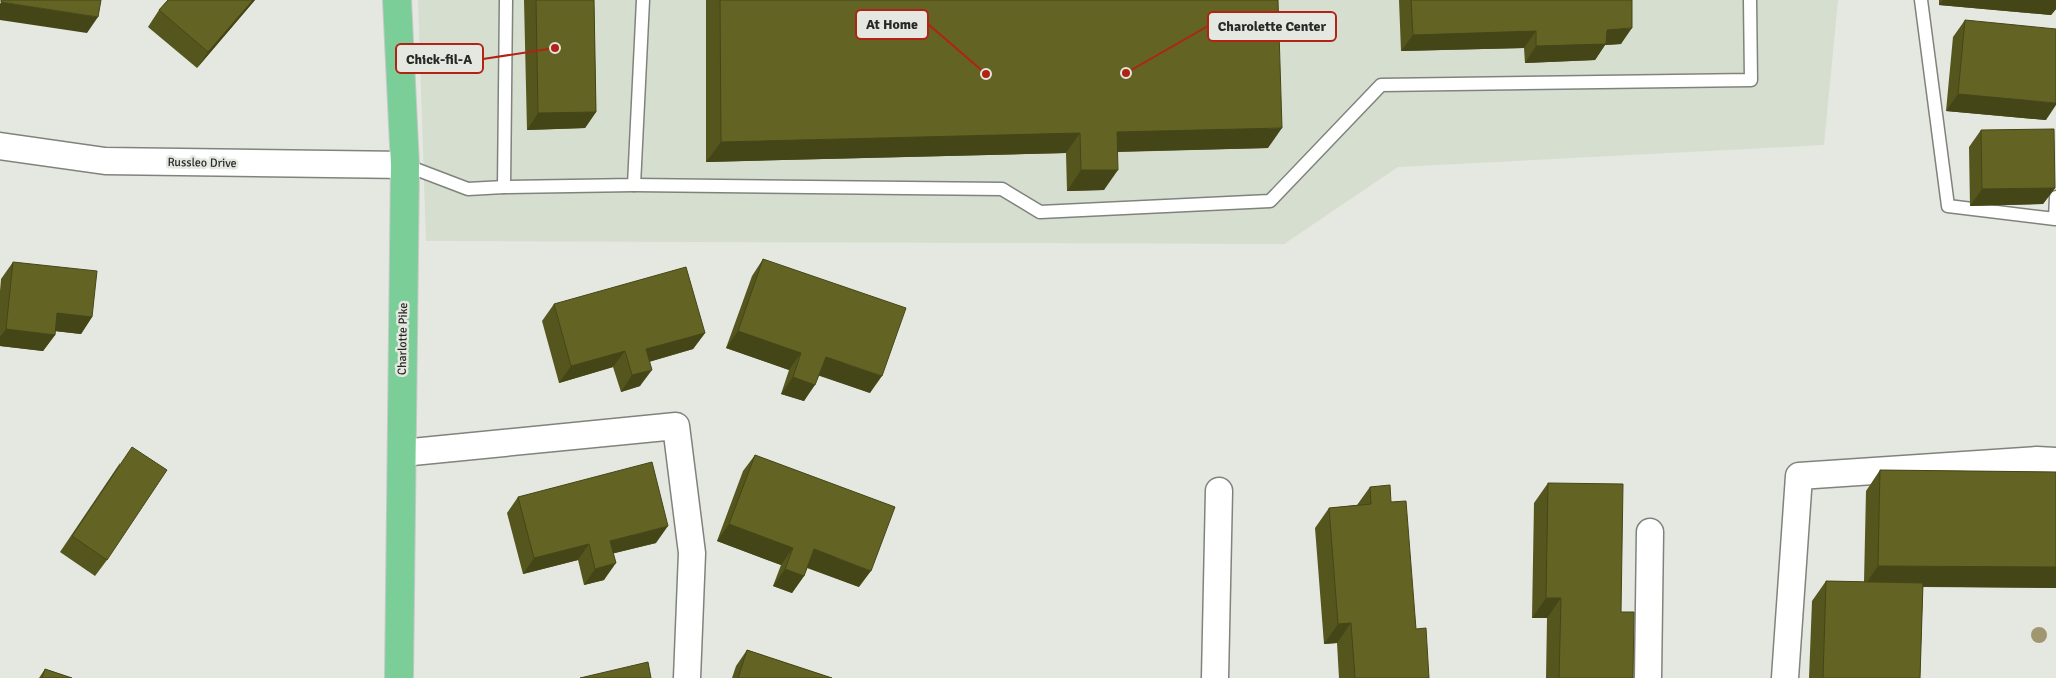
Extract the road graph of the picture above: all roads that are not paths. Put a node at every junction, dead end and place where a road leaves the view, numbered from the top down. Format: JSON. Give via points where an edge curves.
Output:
{"nodes":[{"id":1,"x":398,"y":0,"type":"edge"},
{"id":2,"x":506,"y":0,"type":"edge"},
{"id":3,"x":644,"y":0,"type":"edge"},
{"id":4,"x":1750,"y":0,"type":"edge"},
{"id":5,"x":1921,"y":0,"type":"edge"},
{"id":6,"x":0,"y":146,"type":"edge"},
{"id":7,"x":405,"y":165,"type":"junction"},
{"id":8,"x":634,"y":185,"type":"junction"},
{"id":9,"x":504,"y":187,"type":"junction"},
{"id":10,"x":2056,"y":197,"type":"edge"},
{"id":11,"x":402,"y":453,"type":"junction"},
{"id":12,"x":2056,"y":461,"type":"edge"},
{"id":13,"x":1219,"y":491,"type":"dead end"},
{"id":14,"x":1650,"y":532,"type":"dead end"},
{"id":15,"x":400,"y":678,"type":"edge"},
{"id":16,"x":687,"y":678,"type":"edge"},
{"id":17,"x":1215,"y":678,"type":"edge"},
{"id":18,"x":1648,"y":678,"type":"edge"},
{"id":19,"x":1785,"y":678,"type":"edge"}],
"edges":[{"from":1,"to":7,"type":"main road","name":"Charlotte Pike"},
{"from":2,"to":9,"type":"lane"},
{"from":3,"to":8,"type":"lane"},
{"from":4,"to":8,"type":"lane","via":[[1751,80],[1381,85],[1270,201],[1040,212],[1002,189]]},
{"from":5,"to":10,"type":"lane","via":[[1948,206],[2054,219]]},
{"from":6,"to":7,"type":"street","name":"Russleo Drive","via":[[105,161]]},
{"from":7,"to":9,"type":"lane","via":[[468,189]]},
{"from":7,"to":11,"type":"main road","name":"Charlotte Pike"},
{"from":8,"to":9,"type":"lane"},
{"from":11,"to":15,"type":"main road","name":"Charlotte Pike"},
{"from":11,"to":16,"type":"street","via":[[676,426],[692,552]]},
{"from":12,"to":19,"type":"street","via":[[1798,476]]},
{"from":13,"to":17,"type":"street"},
{"from":14,"to":18,"type":"street"}]}
